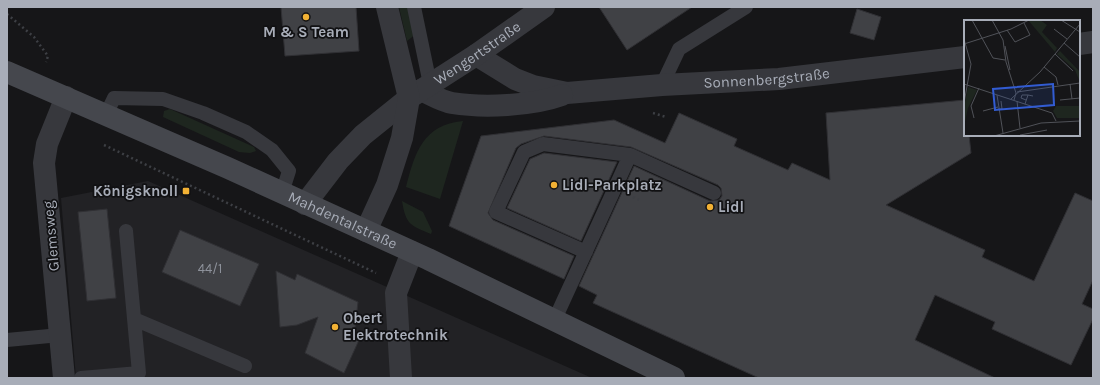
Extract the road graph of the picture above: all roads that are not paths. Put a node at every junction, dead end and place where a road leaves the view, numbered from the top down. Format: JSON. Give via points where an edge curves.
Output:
{"nodes":[{"id":1,"x":387,"y":7,"type":"edge"},
{"id":2,"x":414,"y":7,"type":"edge"},
{"id":3,"x":544,"y":7,"type":"edge"},
{"id":4,"x":746,"y":7,"type":"edge"},
{"id":5,"x":1093,"y":42,"type":"edge"},
{"id":6,"x":1080,"y":44,"type":"edge"},
{"id":7,"x":476,"y":55,"type":"junction"},
{"id":8,"x":964,"y":57,"type":"edge"},
{"id":9,"x":7,"y":72,"type":"edge"},
{"id":10,"x":662,"y":85,"type":"junction"},
{"id":11,"x":420,"y":91,"type":"junction"},
{"id":12,"x":567,"y":92,"type":"junction"},
{"id":13,"x":66,"y":97,"type":"junction"},
{"id":14,"x":106,"y":115,"type":"junction"},
{"id":15,"x":630,"y":155,"type":"junction"},
{"id":16,"x":714,"y":193,"type":"dead end"},
{"id":17,"x":282,"y":194,"type":"junction"},
{"id":18,"x":305,"y":204,"type":"junction"},
{"id":19,"x":126,"y":231,"type":"dead end"},
{"id":20,"x":366,"y":231,"type":"junction"},
{"id":21,"x":412,"y":252,"type":"junction"},
{"id":22,"x":586,"y":252,"type":"junction"},
{"id":23,"x":134,"y":319,"type":"junction"},
{"id":24,"x":555,"y":319,"type":"junction"},
{"id":25,"x":60,"y":335,"type":"junction"},
{"id":26,"x":7,"y":340,"type":"edge"},
{"id":27,"x":245,"y":366,"type":"dead end"},
{"id":28,"x":64,"y":378,"type":"edge"},
{"id":29,"x":81,"y":378,"type":"edge"},
{"id":30,"x":402,"y":378,"type":"edge"},
{"id":31,"x":674,"y":378,"type":"edge"}],
"edges":[{"from":1,"to":11,"type":"street"},
{"from":2,"to":11,"type":"lane"},
{"from":3,"to":7,"type":"street","name":"Wengertstraße"},
{"from":4,"to":10,"type":"lane","via":[[680,49]]},
{"from":5,"to":6,"type":"street"},
{"from":7,"to":11,"type":"street","name":"Wengertstraße"},
{"from":7,"to":12,"type":"street","name":"Sonnenbergstraße","via":[[515,79],[533,86]]},
{"from":8,"to":10,"type":"street","name":"Sonnenbergstraße","via":[[779,79]]},
{"from":9,"to":13,"type":"main road","name":"Mahdentalstraße"},
{"from":10,"to":12,"type":"street","name":"Sonnenbergstraße"},
{"from":11,"to":12,"type":"street","name":"Sonnenbergstraße","via":[[451,103],[487,106],[551,99]]},
{"from":11,"to":18,"type":"street","name":"Wengertstraße","via":[[363,135],[338,161]]},
{"from":11,"to":20,"type":"street","via":[[387,184]]},
{"from":13,"to":14,"type":"main road","name":"Mahdentalstraße"},
{"from":13,"to":25,"type":"street","name":"Glemsweg","via":[[47,144],[44,163]]},
{"from":14,"to":17,"type":"main road","name":"Mahdentalstraße"},
{"from":14,"to":17,"type":"lane","via":[[114,98],[164,99],[246,132],[272,150],[289,171]]},
{"from":15,"to":16,"type":"lane"},
{"from":15,"to":22,"type":"lane"},
{"from":15,"to":22,"type":"lane","via":[[543,144],[524,152],[496,212]]},
{"from":17,"to":18,"type":"main road","name":"Mahdentalstraße"},
{"from":18,"to":20,"type":"main road","name":"Mahdentalstraße"},
{"from":19,"to":23,"type":"lane"},
{"from":20,"to":21,"type":"main road","name":"Mahdentalstraße"},
{"from":21,"to":24,"type":"main road","name":"Mahdentalstraße"},
{"from":21,"to":30,"type":"street","via":[[399,284],[396,301]]},
{"from":22,"to":24,"type":"lane"},
{"from":23,"to":27,"type":"lane"},
{"from":23,"to":29,"type":"lane","via":[[139,373]]},
{"from":24,"to":31,"type":"main road","name":"Mahdentalstraße"},
{"from":25,"to":26,"type":"lane"},
{"from":25,"to":28,"type":"street","name":"Glemsweg"}]}
